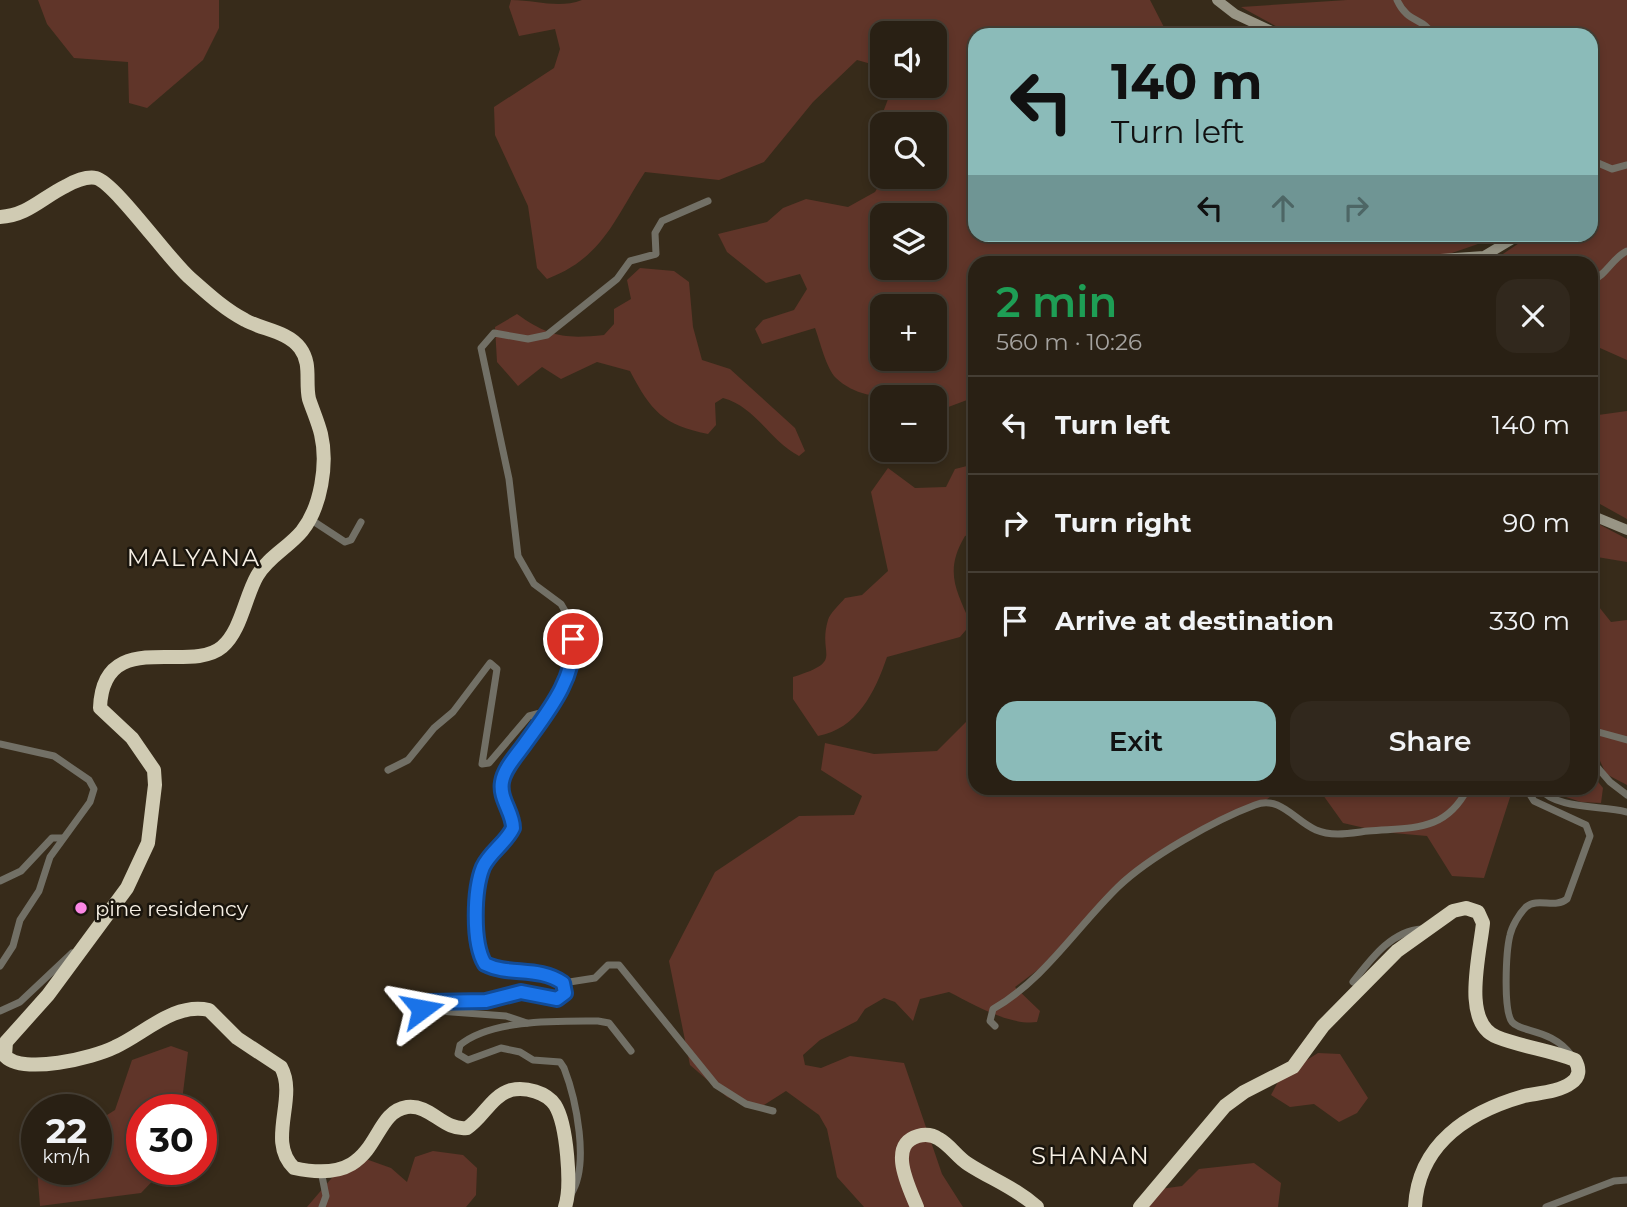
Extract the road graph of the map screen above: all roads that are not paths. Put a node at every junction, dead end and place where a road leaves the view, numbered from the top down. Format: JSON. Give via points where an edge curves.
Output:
{"nodes":[{"id":1,"x":1217,"y":0,"type":"edge"},
{"id":2,"x":1397,"y":0,"type":"edge"},
{"id":3,"x":1265,"y":28,"type":"edge"},
{"id":4,"x":1430,"y":28,"type":"edge"},
{"id":5,"x":1598,"y":163,"type":"edge"},
{"id":6,"x":1627,"y":165,"type":"edge"},
{"id":7,"x":708,"y":201,"type":"dead end"},
{"id":8,"x":0,"y":217,"type":"edge"},
{"id":9,"x":1508,"y":242,"type":"edge"},
{"id":10,"x":1627,"y":250,"type":"edge"},
{"id":11,"x":1484,"y":256,"type":"edge"},
{"id":12,"x":1598,"y":278,"type":"edge"},
{"id":13,"x":1598,"y":518,"type":"edge"},
{"id":14,"x":310,"y":519,"type":"junction"},
{"id":15,"x":361,"y":523,"type":"dead end"},
{"id":16,"x":1627,"y":530,"type":"edge"},
{"id":17,"x":548,"y":711,"type":"junction"},
{"id":18,"x":1598,"y":732,"type":"edge"},
{"id":19,"x":1627,"y":740,"type":"edge"},
{"id":20,"x":0,"y":744,"type":"edge"},
{"id":21,"x":1598,"y":767,"type":"edge"},
{"id":22,"x":388,"y":770,"type":"dead end"},
{"id":23,"x":1627,"y":794,"type":"edge"},
{"id":24,"x":1463,"y":795,"type":"edge"},
{"id":25,"x":1530,"y":795,"type":"edge"},
{"id":26,"x":1550,"y":795,"type":"edge"},
{"id":27,"x":1627,"y":812,"type":"edge"},
{"id":28,"x":62,"y":838,"type":"junction"},
{"id":29,"x":0,"y":881,"type":"edge"},
{"id":30,"x":1426,"y":929,"type":"junction"},
{"id":31,"x":84,"y":944,"type":"junction"},
{"id":32,"x":0,"y":966,"type":"edge"},
{"id":33,"x":1353,"y":982,"type":"dead end"},
{"id":34,"x":563,"y":983,"type":"junction"},
{"id":35,"x":0,"y":1010,"type":"edge"},
{"id":36,"x":527,"y":1023,"type":"junction"},
{"id":37,"x":995,"y":1026,"type":"dead end"},
{"id":38,"x":631,"y":1051,"type":"dead end"},
{"id":39,"x":1575,"y":1060,"type":"junction"},
{"id":40,"x":774,"y":1111,"type":"dead end"},
{"id":41,"x":320,"y":1170,"type":"junction"},
{"id":42,"x":1627,"y":1180,"type":"edge"},
{"id":43,"x":566,"y":1204,"type":"edge"},
{"id":44,"x":322,"y":1207,"type":"edge"},
{"id":45,"x":916,"y":1207,"type":"edge"},
{"id":46,"x":1037,"y":1207,"type":"edge"},
{"id":47,"x":1140,"y":1207,"type":"edge"},
{"id":48,"x":1415,"y":1207,"type":"edge"},
{"id":49,"x":1546,"y":1207,"type":"edge"}],
"edges":[{"from":1,"to":3,"type":"main road"},
{"from":2,"to":4,"type":"street","via":[[1404,15]]},
{"from":5,"to":6,"type":"street","via":[[1612,169]]},
{"from":7,"to":17,"type":"street","via":[[662,220],[655,233],[656,254],[631,261],[617,279],[547,335],[528,339],[494,332],[481,348],[509,479],[518,556],[534,584],[561,604],[571,626],[574,660]]},
{"from":8,"to":14,"type":"highway","via":[[22,213],[86,177],[101,180],[209,295],[243,319],[298,345],[307,358],[309,396],[324,460]]},
{"from":9,"to":11,"type":"main road"},
{"from":10,"to":12,"type":"street"},
{"from":13,"to":16,"type":"main road"},
{"from":14,"to":15,"type":"street","via":[[345,541],[351,540]]},
{"from":14,"to":31,"type":"highway","via":[[261,569],[222,647],[211,653],[132,660],[109,677],[101,692],[100,708],[145,755],[154,770],[155,785],[148,843],[139,865]]},
{"from":17,"to":22,"type":"street","via":[[530,716],[484,765],[497,669],[490,663],[408,760]]},
{"from":17,"to":34,"type":"street","via":[[502,778],[503,799],[513,828],[484,866],[476,914],[477,944],[485,964],[495,969],[544,974]]},
{"from":18,"to":19,"type":"street"},
{"from":20,"to":28,"type":"street","via":[[54,756],[92,785],[90,802]]},
{"from":21,"to":23,"type":"street"},
{"from":24,"to":37,"type":"street","via":[[1451,813],[1438,821],[1398,831],[1329,833],[1306,825],[1275,803],[1256,804],[1161,854],[1119,886],[1032,982],[992,1009],[990,1021]]},
{"from":25,"to":39,"type":"street","via":[[1586,825],[1590,836],[1567,899],[1532,904],[1514,923],[1508,946],[1509,1014],[1515,1025],[1558,1040]]},
{"from":26,"to":27,"type":"street"},
{"from":28,"to":29,"type":"street","via":[[52,838],[21,871]]},
{"from":28,"to":32,"type":"street"},
{"from":30,"to":33,"type":"street","via":[[1409,930],[1393,939]]},
{"from":30,"to":39,"type":"highway","via":[[1453,911],[1466,908],[1478,912],[1483,923],[1475,1009],[1480,1025],[1494,1037]]},
{"from":30,"to":47,"type":"highway","via":[[1338,1010],[1293,1067],[1225,1106]]},
{"from":31,"to":35,"type":"street","via":[[20,1002]]},
{"from":31,"to":41,"type":"highway","via":[[48,995],[6,1042],[3,1052],[9,1061],[29,1065],[88,1057],[117,1046],[163,1018],[188,1010],[209,1010],[236,1038],[281,1066],[286,1096],[283,1152],[294,1168]]},
{"from":34,"to":36,"type":"street","via":[[565,993],[557,999],[521,992],[486,1001],[421,1005],[425,1010],[506,1016]]},
{"from":34,"to":40,"type":"street","via":[[595,978],[608,965],[619,965],[716,1085],[746,1104]]},
{"from":36,"to":38,"type":"street","via":[[609,1023]]},
{"from":36,"to":43,"type":"street","via":[[463,1041],[458,1054],[468,1060],[501,1048],[533,1060],[560,1062],[579,1133],[578,1178]]},
{"from":39,"to":48,"type":"highway","via":[[1578,1075],[1571,1084],[1510,1100],[1447,1133],[1417,1189]]},
{"from":41,"to":43,"type":"highway","via":[[357,1163],[384,1124],[406,1107],[431,1113],[449,1127],[467,1128],[492,1101],[522,1088],[539,1092],[554,1103],[561,1118]]},
{"from":41,"to":44,"type":"street","via":[[326,1196]]},
{"from":42,"to":49,"type":"street"},
{"from":45,"to":46,"type":"highway","via":[[901,1161],[905,1145],[925,1134]]}]}
